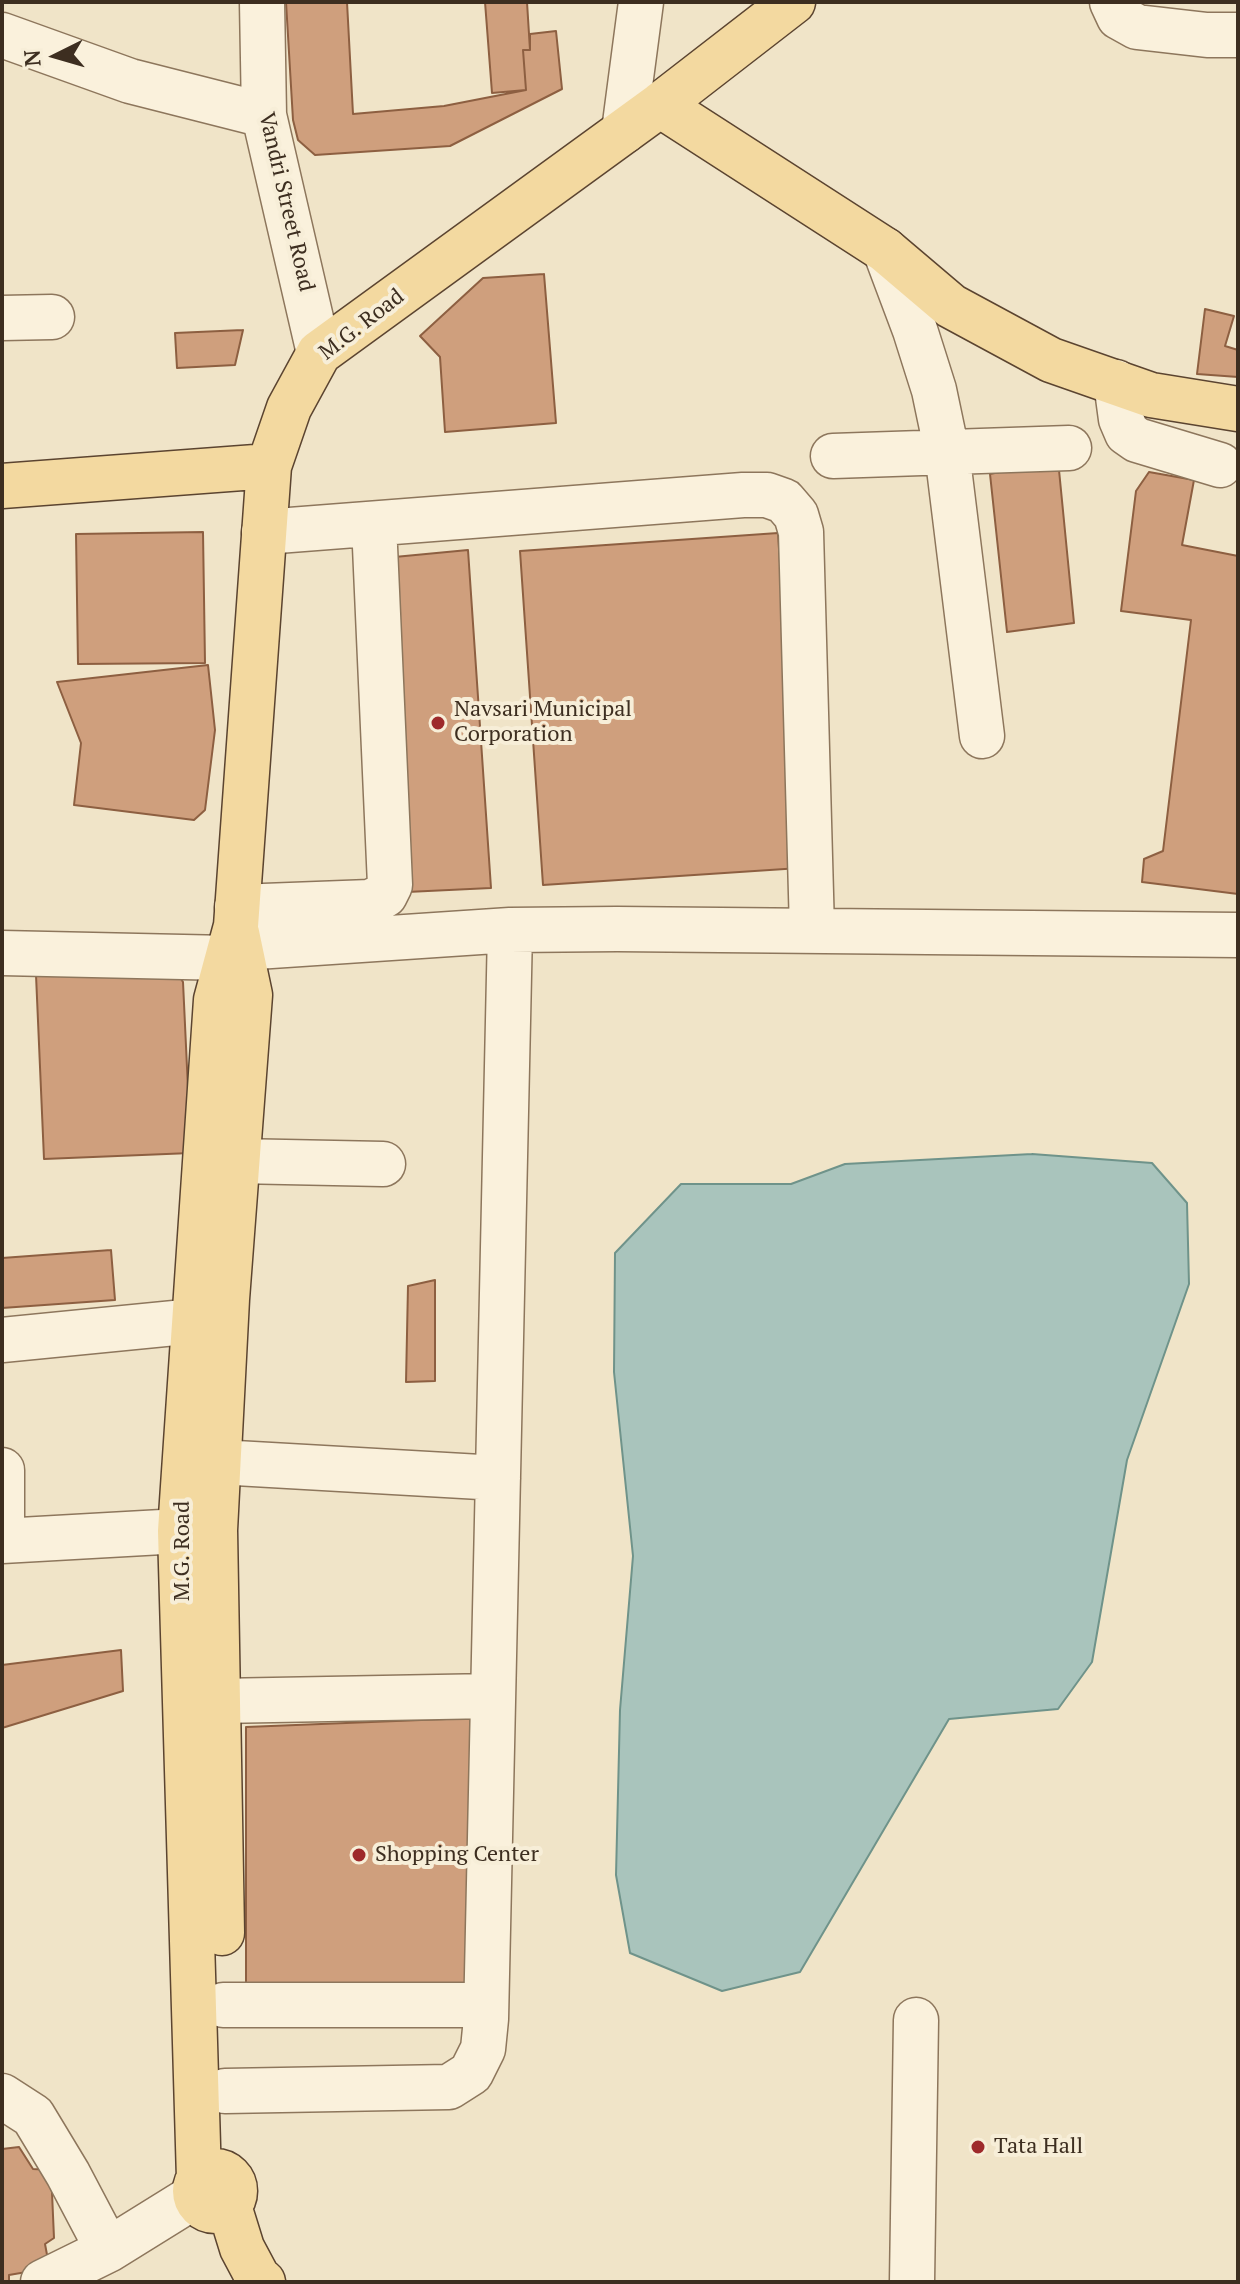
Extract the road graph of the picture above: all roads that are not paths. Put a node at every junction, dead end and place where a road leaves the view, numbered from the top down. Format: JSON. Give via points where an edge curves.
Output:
{"nodes":[{"id":1,"x":262,"y":2,"type":"edge"},
{"id":2,"x":641,"y":2,"type":"edge"},
{"id":3,"x":1112,"y":2,"type":"edge"},
{"id":4,"x":797,"y":4,"type":"edge"},
{"id":5,"x":2,"y":35,"type":"edge"},
{"id":6,"x":1238,"y":35,"type":"edge"},
{"id":7,"x":660,"y":105,"type":"junction"},
{"id":8,"x":264,"y":115,"type":"junction"},
{"id":9,"x":624,"y":131,"type":"junction"},
{"id":10,"x":885,"y":250,"type":"junction"},
{"id":11,"x":52,"y":317,"type":"dead end"},
{"id":12,"x":2,"y":318,"type":"edge"},
{"id":13,"x":319,"y":353,"type":"junction"},
{"id":14,"x":1116,"y":382,"type":"junction"},
{"id":15,"x":1238,"y":409,"type":"edge"},
{"id":16,"x":1069,"y":448,"type":"dead end"},
{"id":17,"x":947,"y":452,"type":"junction"},
{"id":18,"x":833,"y":456,"type":"dead end"},
{"id":19,"x":1220,"y":465,"type":"dead end"},
{"id":20,"x":269,"y":466,"type":"junction"},
{"id":21,"x":2,"y":486,"type":"edge"},
{"id":22,"x":374,"y":524,"type":"junction"},
{"id":23,"x":264,"y":532,"type":"junction"},
{"id":24,"x":982,"y":736,"type":"dead end"},
{"id":25,"x":510,"y":930,"type":"junction"},
{"id":26,"x":812,"y":930,"type":"junction"},
{"id":27,"x":236,"y":935,"type":"junction"},
{"id":28,"x":1238,"y":935,"type":"edge"},
{"id":29,"x":2,"y":953,"type":"edge"},
{"id":30,"x":236,"y":1161,"type":"junction"},
{"id":31,"x":383,"y":1164,"type":"dead end"},
{"id":32,"x":195,"y":1321,"type":"junction"},
{"id":33,"x":2,"y":1340,"type":"edge"},
{"id":34,"x":218,"y":1462,"type":"junction"},
{"id":35,"x":2,"y":1470,"type":"edge"},
{"id":36,"x":498,"y":1478,"type":"junction"},
{"id":37,"x":2,"y":1524,"type":"edge"},
{"id":38,"x":180,"y":1531,"type":"junction"},
{"id":39,"x":2,"y":1541,"type":"edge"},
{"id":40,"x":493,"y":1696,"type":"junction"},
{"id":41,"x":218,"y":1701,"type":"junction"},
{"id":42,"x":223,"y":2005,"type":"junction"},
{"id":43,"x":486,"y":2005,"type":"junction"},
{"id":44,"x":916,"y":2020,"type":"dead end"},
{"id":45,"x":225,"y":2091,"type":"junction"},
{"id":46,"x":2,"y":2096,"type":"edge"},
{"id":47,"x":211,"y":2193,"type":"junction"},
{"id":48,"x":108,"y":2250,"type":"junction"},
{"id":49,"x":43,"y":2282,"type":"edge"},
{"id":50,"x":233,"y":2282,"type":"edge"},
{"id":51,"x":263,"y":2282,"type":"edge"},
{"id":52,"x":912,"y":2282,"type":"edge"}],
"edges":[{"from":1,"to":8,"type":"street","name":"Vandri Street Road"},
{"from":2,"to":9,"type":"street"},
{"from":3,"to":6,"type":"street","via":[[1119,17],[1137,27]]},
{"from":4,"to":7,"type":"main road","name":"M.G. Road"},
{"from":5,"to":8,"type":"street","via":[[130,81]]},
{"from":7,"to":9,"type":"main road","name":"M.G. Road"},
{"from":7,"to":10,"type":"main road"},
{"from":8,"to":13,"type":"street","name":"Vandri Street Road"},
{"from":9,"to":13,"type":"main road","name":"M.G. Road"},
{"from":10,"to":14,"type":"main road","via":[[951,306],[1051,360]]},
{"from":10,"to":17,"type":"street","via":[[934,390]]},
{"from":11,"to":12,"type":"street"},
{"from":13,"to":20,"type":"main road","name":"M.G. Road","via":[[289,408]]},
{"from":14,"to":15,"type":"main road","via":[[1151,395]]},
{"from":14,"to":19,"type":"street","via":[[1127,433]]},
{"from":16,"to":17,"type":"street"},
{"from":17,"to":18,"type":"street"},
{"from":17,"to":24,"type":"street"},
{"from":20,"to":21,"type":"main road"},
{"from":20,"to":23,"type":"main road","name":"M.G. Road"},
{"from":22,"to":23,"type":"street"},
{"from":22,"to":26,"type":"street","via":[[743,495],[784,501],[801,532]]},
{"from":22,"to":27,"type":"street","via":[[390,885],[385,895],[370,902]]},
{"from":23,"to":27,"type":"main road","name":"M.G. Road"},
{"from":25,"to":26,"type":"street"},
{"from":25,"to":27,"type":"street"},
{"from":25,"to":36,"type":"street"},
{"from":26,"to":28,"type":"street"},
{"from":27,"to":29,"type":"street"},
{"from":27,"to":30,"type":"main road","name":"M.G. Road","via":[[250,995]]},
{"from":27,"to":32,"type":"main road","name":"M.G. Road","via":[[216,1000]]},
{"from":30,"to":31,"type":"street"},
{"from":30,"to":34,"type":"main road","name":"M.G. Road"},
{"from":32,"to":33,"type":"street"},
{"from":32,"to":38,"type":"main road","name":"M.G. Road"},
{"from":34,"to":36,"type":"street"},
{"from":34,"to":41,"type":"main road","name":"M.G. Road"},
{"from":35,"to":37,"type":"street"},
{"from":36,"to":40,"type":"street"},
{"from":38,"to":39,"type":"street"},
{"from":38,"to":47,"type":"main road","name":"M.G. Road"},
{"from":40,"to":41,"type":"street"},
{"from":40,"to":43,"type":"street"},
{"from":41,"to":42,"type":"main road","name":"M.G. Road"},
{"from":42,"to":43,"type":"street"},
{"from":42,"to":45,"type":"main road","name":"M.G. Road"},
{"from":43,"to":45,"type":"street","via":[[483,2049],[471,2073],[449,2087]]},
{"from":44,"to":52,"type":"street"},
{"from":45,"to":47,"type":"main road","name":"M.G. Road"},
{"from":46,"to":48,"type":"street","via":[[33,2116]]},
{"from":47,"to":48,"type":"street"},
{"from":47,"to":50,"type":"main road","name":"M.G. Road"},
{"from":47,"to":51,"type":"main road","name":"M.G. Road"},
{"from":48,"to":49,"type":"street"}]}
